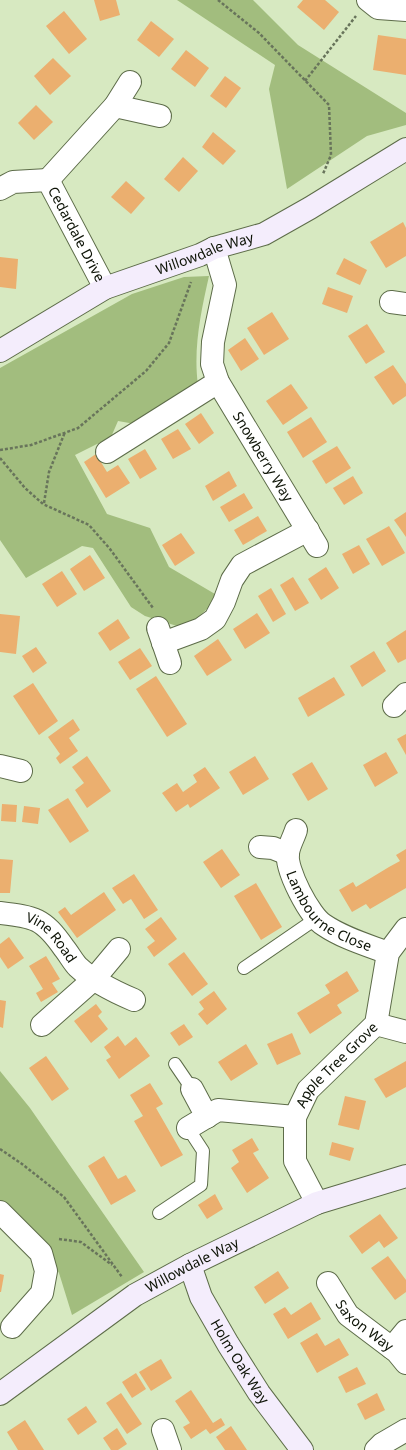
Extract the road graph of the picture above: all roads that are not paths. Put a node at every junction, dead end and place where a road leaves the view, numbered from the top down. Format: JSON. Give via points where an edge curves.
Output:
{"nodes":[{"id":1,"x":368,"y":0,"type":"edge"},
{"id":2,"x":406,"y":10,"type":"edge"},
{"id":3,"x":130,"y":82,"type":"dead end"},
{"id":4,"x":115,"y":106,"type":"junction"},
{"id":5,"x":160,"y":116,"type":"dead end"},
{"id":6,"x":406,"y":149,"type":"edge"},
{"id":7,"x":48,"y":180,"type":"junction"},
{"id":8,"x":0,"y":189,"type":"edge"},
{"id":9,"x":207,"y":251,"type":"junction"},
{"id":10,"x":105,"y":288,"type":"junction"},
{"id":11,"x":0,"y":351,"type":"edge"},
{"id":12,"x":218,"y":382,"type":"junction"},
{"id":13,"x":106,"y":452,"type":"dead end"},
{"id":14,"x":170,"y":663,"type":"dead end"},
{"id":15,"x":0,"y":766,"type":"edge"},
{"id":16,"x":22,"y":771,"type":"dead end"},
{"id":17,"x":296,"y":830,"type":"dead end"},
{"id":18,"x":260,"y":847,"type":"dead end"},
{"id":19,"x":288,"y":854,"type":"junction"},
{"id":20,"x":0,"y":913,"type":"edge"},
{"id":21,"x":317,"y":918,"type":"junction"},
{"id":22,"x":406,"y":929,"type":"edge"},
{"id":23,"x":119,"y":949,"type":"dead end"},
{"id":24,"x":388,"y":953,"type":"junction"},
{"id":25,"x":244,"y":968,"type":"dead end"},
{"id":26,"x":94,"y":979,"type":"junction"},
{"id":27,"x":134,"y":1000,"type":"dead end"},
{"id":28,"x":376,"y":1024,"type":"junction"},
{"id":29,"x":42,"y":1025,"type":"dead end"},
{"id":30,"x":406,"y":1032,"type":"edge"},
{"id":31,"x":175,"y":1064,"type":"dead end"},
{"id":32,"x":192,"y":1089,"type":"joint"},
{"id":33,"x":295,"y":1117,"type":"junction"},
{"id":34,"x":197,"y":1122,"type":"junction"},
{"id":35,"x":406,"y":1176,"type":"edge"},
{"id":36,"x":317,"y":1203,"type":"junction"},
{"id":37,"x":0,"y":1212,"type":"edge"},
{"id":38,"x":159,"y":1213,"type":"dead end"},
{"id":39,"x":190,"y":1265,"type":"junction"},
{"id":40,"x":328,"y":1283,"type":"dead end"},
{"id":41,"x":12,"y":1327,"type":"dead end"},
{"id":42,"x":406,"y":1331,"type":"edge"},
{"id":43,"x":399,"y":1356,"type":"edge"},
{"id":44,"x":0,"y":1394,"type":"edge"},
{"id":45,"x":406,"y":1430,"type":"edge"},
{"id":46,"x":302,"y":1450,"type":"edge"},
{"id":47,"x":376,"y":1450,"type":"edge"}],
"edges":[{"from":1,"to":2,"type":"street","via":[[378,8]]},
{"from":3,"to":4,"type":"street","name":"Cedardale Drive"},
{"from":4,"to":5,"type":"street"},
{"from":4,"to":7,"type":"street","name":"Cedardale Drive"},
{"from":6,"to":9,"type":"street","name":"Willowdale Way","via":[[264,234]]},
{"from":7,"to":8,"type":"street","name":"Cedardale Drive","via":[[13,182]]},
{"from":7,"to":10,"type":"street","name":"Cedardale Drive"},
{"from":9,"to":10,"type":"street","name":"Willowdale Way"},
{"from":9,"to":12,"type":"street","name":"Snowberry Way","via":[[225,285],[213,342],[212,364]]},
{"from":10,"to":11,"type":"street","name":"Willowdale Way"},
{"from":12,"to":13,"type":"street"},
{"from":12,"to":14,"type":"street","name":"Snowberry Way","via":[[312,538],[242,565],[232,580],[215,619],[201,629],[160,636]]},
{"from":15,"to":16,"type":"street"},
{"from":17,"to":19,"type":"street","name":"Lambourne Close"},
{"from":18,"to":19,"type":"street","name":"Lambourne Close","via":[[274,848]]},
{"from":19,"to":21,"type":"street","name":"Lambourne Close","via":[[291,872]]},
{"from":20,"to":26,"type":"street","name":"Vine Road","via":[[41,922],[55,935],[78,967]]},
{"from":21,"to":24,"type":"street","name":"Lambourne Close","via":[[322,925]]},
{"from":21,"to":25,"type":"lane"},
{"from":22,"to":24,"type":"street","name":"Apple Tree Grove"},
{"from":23,"to":26,"type":"street"},
{"from":24,"to":28,"type":"street","name":"Apple Tree Grove"},
{"from":26,"to":27,"type":"street","name":"Vine Road"},
{"from":26,"to":29,"type":"street"},
{"from":28,"to":30,"type":"street"},
{"from":28,"to":33,"type":"street","name":"Apple Tree Grove","via":[[308,1090]]},
{"from":31,"to":32,"type":"lane"},
{"from":32,"to":34,"type":"street"},
{"from":33,"to":34,"type":"street","via":[[218,1110]]},
{"from":33,"to":36,"type":"street","name":"Apple Tree Grove","via":[[295,1161]]},
{"from":34,"to":38,"type":"lane","via":[[203,1151],[201,1185]]},
{"from":35,"to":36,"type":"street","name":"Willowdale Way"},
{"from":36,"to":39,"type":"street","name":"Willowdale Way"},
{"from":37,"to":41,"type":"street","via":[[41,1253],[46,1271],[42,1293]]},
{"from":39,"to":44,"type":"street","name":"Willowdale Way","via":[[135,1295]]},
{"from":39,"to":46,"type":"street","name":"Holm Oak Way","via":[[201,1297],[228,1344],[259,1393]]},
{"from":40,"to":43,"type":"street","name":"Saxon Way","via":[[348,1315]]},
{"from":42,"to":43,"type":"street"},
{"from":45,"to":47,"type":"street"}]}
